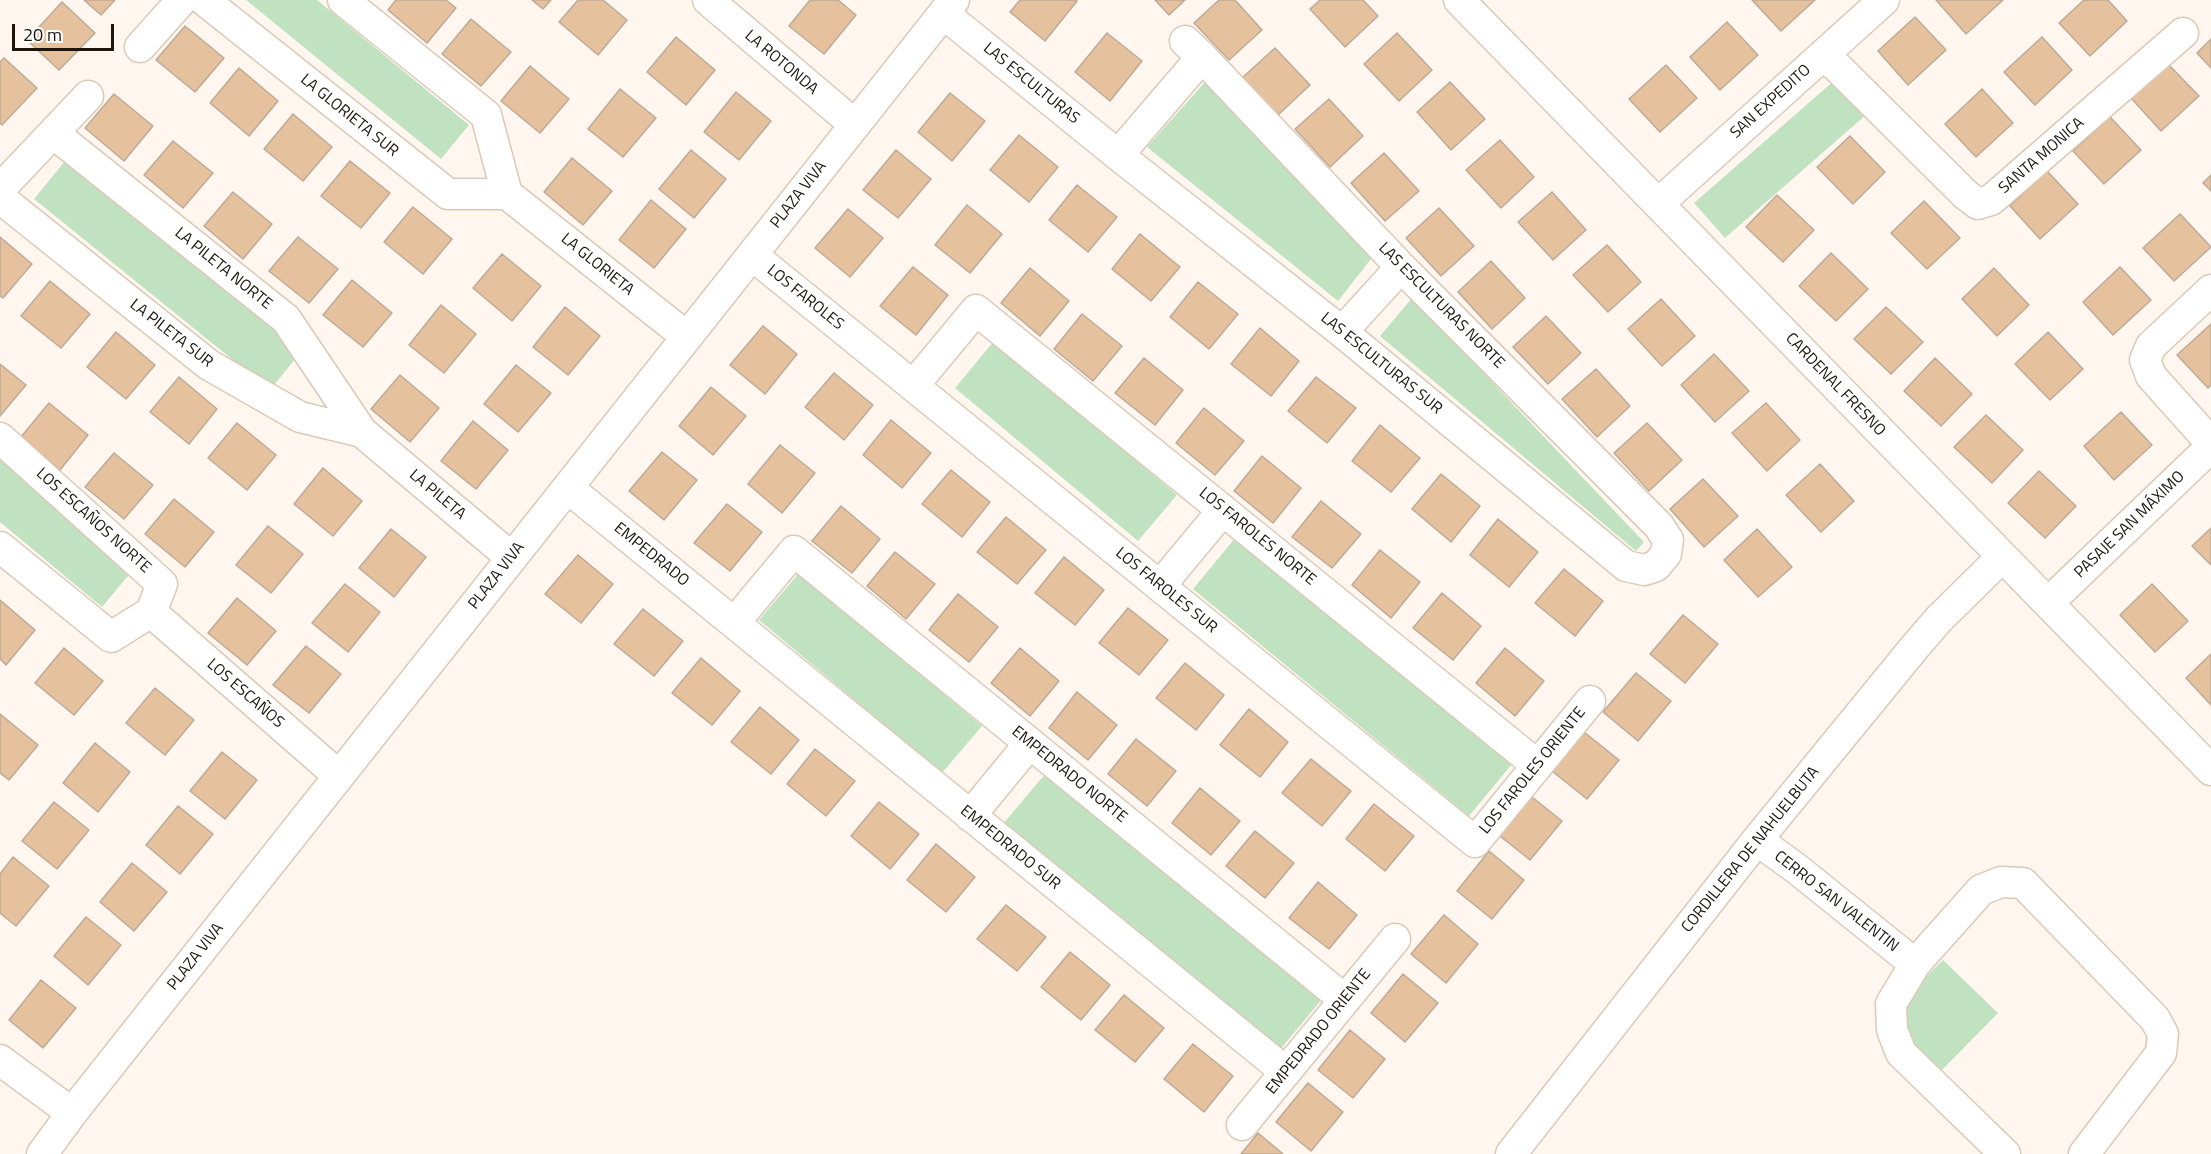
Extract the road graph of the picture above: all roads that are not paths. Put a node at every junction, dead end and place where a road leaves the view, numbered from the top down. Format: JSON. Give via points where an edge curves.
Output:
{"nodes":[{"id":1,"x":182,"y":0,"type":"edge"},
{"id":2,"x":204,"y":0,"type":"edge"},
{"id":3,"x":343,"y":0,"type":"edge"},
{"id":4,"x":708,"y":0,"type":"edge"},
{"id":5,"x":1459,"y":0,"type":"edge"},
{"id":6,"x":1884,"y":0,"type":"edge"},
{"id":7,"x":949,"y":7,"type":"edge"},
{"id":8,"x":2183,"y":33,"type":"dead end"},
{"id":9,"x":140,"y":46,"type":"dead end"},
{"id":10,"x":1824,"y":54,"type":"junction"},
{"id":11,"x":88,"y":96,"type":"dead end"},
{"id":12,"x":855,"y":125,"type":"junction"},
{"id":13,"x":53,"y":133,"type":"junction"},
{"id":14,"x":1118,"y":155,"type":"junction"},
{"id":15,"x":0,"y":189,"type":"edge"},
{"id":16,"x":507,"y":194,"type":"junction"},
{"id":17,"x":0,"y":198,"type":"edge"},
{"id":18,"x":1658,"y":204,"type":"junction"},
{"id":19,"x":752,"y":255,"type":"junction"},
{"id":20,"x":1401,"y":267,"type":"junction"},
{"id":21,"x":2211,"y":290,"type":"edge"},
{"id":22,"x":1342,"y":332,"type":"junction"},
{"id":23,"x":687,"y":337,"type":"junction"},
{"id":24,"x":857,"y":341,"type":"joint"},
{"id":25,"x":913,"y":386,"type":"junction"},
{"id":26,"x":362,"y":432,"type":"junction"},
{"id":27,"x":0,"y":438,"type":"edge"},
{"id":28,"x":2211,"y":445,"type":"edge"},
{"id":29,"x":568,"y":488,"type":"junction"},
{"id":30,"x":1223,"y":510,"type":"junction"},
{"id":31,"x":0,"y":547,"type":"edge"},
{"id":32,"x":2002,"y":557,"type":"junction"},
{"id":33,"x":512,"y":558,"type":"junction"},
{"id":34,"x":1644,"y":570,"type":"joint"},
{"id":35,"x":1161,"y":586,"type":"junction"},
{"id":36,"x":2048,"y":603,"type":"junction"},
{"id":37,"x":151,"y":612,"type":"junction"},
{"id":38,"x":734,"y":623,"type":"junction"},
{"id":39,"x":1590,"y":701,"type":"dead end"},
{"id":40,"x":1030,"y":743,"type":"junction"},
{"id":41,"x":1537,"y":765,"type":"junction"},
{"id":42,"x":2211,"y":770,"type":"edge"},
{"id":43,"x":339,"y":776,"type":"junction"},
{"id":44,"x":970,"y":816,"type":"junction"},
{"id":45,"x":1757,"y":840,"type":"junction"},
{"id":46,"x":1475,"y":842,"type":"joint"},
{"id":47,"x":1395,"y":939,"type":"dead end"},
{"id":48,"x":1915,"y":963,"type":"junction"},
{"id":49,"x":1345,"y":1000,"type":"junction"},
{"id":50,"x":0,"y":1060,"type":"edge"},
{"id":51,"x":1286,"y":1072,"type":"junction"},
{"id":52,"x":72,"y":1113,"type":"junction"},
{"id":53,"x":1242,"y":1125,"type":"dead end"},
{"id":54,"x":42,"y":1154,"type":"edge"},
{"id":55,"x":1511,"y":1154,"type":"edge"},
{"id":56,"x":2005,"y":1154,"type":"edge"},
{"id":57,"x":2084,"y":1154,"type":"edge"}],
"edges":[{"from":1,"to":9,"type":"street"},
{"from":2,"to":16,"type":"street","name":"LA GLORIETA SUR","via":[[448,194]]},
{"from":3,"to":16,"type":"street","via":[[486,115]]},
{"from":4,"to":12,"type":"street","name":"LA ROTONDA"},
{"from":5,"to":18,"type":"street","name":"CARDENAL FRESNO"},
{"from":6,"to":10,"type":"street","name":"SAN EXPEDITO"},
{"from":7,"to":12,"type":"street","name":"PLAZA VIVA"},
{"from":7,"to":14,"type":"street","name":"LAS ESCULTURAS"},
{"from":8,"to":10,"type":"street","name":"SANTA MONICA","via":[[1990,200],[1978,204]]},
{"from":10,"to":18,"type":"street","name":"SAN EXPEDITO"},
{"from":11,"to":13,"type":"street"},
{"from":12,"to":19,"type":"street","name":"PLAZA VIVA"},
{"from":13,"to":15,"type":"street"},
{"from":13,"to":26,"type":"street","name":"LA PILETA NORTE","via":[[286,319]]},
{"from":14,"to":20,"type":"street","name":"LAS ESCULTURAS NORTE","via":[[1193,49]]},
{"from":14,"to":22,"type":"street","name":"LAS ESCULTURAS SUR"},
{"from":16,"to":23,"type":"street","name":"LA GLORIETA"},
{"from":17,"to":26,"type":"street","name":"LA PILETA SUR","via":[[209,365],[300,417]]},
{"from":18,"to":32,"type":"street","name":"CARDENAL FRESNO"},
{"from":19,"to":23,"type":"street","name":"PLAZA VIVA"},
{"from":19,"to":24,"type":"street","name":"LOS FAROLES"},
{"from":20,"to":22,"type":"street"},
{"from":20,"to":34,"type":"street","name":"LAS ESCULTURAS NORTE","via":[[1659,526],[1668,540],[1666,554],[1656,566]]},
{"from":21,"to":28,"type":"street","name":"PASAJE SAN MÁXIMO","via":[[2151,346],[2145,360],[2151,376]]},
{"from":22,"to":34,"type":"street","name":"LAS ESCULTURAS SUR","via":[[1626,566]]},
{"from":23,"to":29,"type":"street","name":"PLAZA VIVA"},
{"from":24,"to":25,"type":"street","name":"LOS FAROLES SUR"},
{"from":25,"to":30,"type":"street","name":"LOS FAROLES NORTE","via":[[976,310]]},
{"from":25,"to":35,"type":"street","name":"LOS FAROLES SUR"},
{"from":26,"to":33,"type":"street","name":"LA PILETA"},
{"from":27,"to":37,"type":"street","name":"LOS ESCAÑOS NORTE","via":[[162,584]]},
{"from":28,"to":36,"type":"street","name":"PASAJE SAN MÁXIMO"},
{"from":29,"to":33,"type":"street","name":"PLAZA VIVA"},
{"from":29,"to":38,"type":"street","name":"EMPEDRADO"},
{"from":30,"to":35,"type":"street"},
{"from":30,"to":41,"type":"street","name":"LOS FAROLES NORTE"},
{"from":31,"to":37,"type":"street","via":[[111,638]]},
{"from":32,"to":36,"type":"street","name":"CARDENAL FRESNO"},
{"from":32,"to":45,"type":"street","name":"CORDILLERA DE NAHUELBUTA","via":[[1939,619]]},
{"from":33,"to":43,"type":"street","name":"PLAZA VIVA"},
{"from":35,"to":46,"type":"street","name":"LOS FAROLES SUR"},
{"from":36,"to":42,"type":"street","name":"CARDENAL FRESNO"},
{"from":37,"to":43,"type":"street","name":"LOS ESCAÑOS"},
{"from":38,"to":40,"type":"street","name":"EMPEDRADO NORTE","via":[[794,551]]},
{"from":38,"to":44,"type":"street","name":"EMPEDRADO SUR"},
{"from":39,"to":41,"type":"street","name":"LOS FAROLES ORIENTE"},
{"from":40,"to":44,"type":"street"},
{"from":40,"to":49,"type":"street","name":"EMPEDRADO NORTE"},
{"from":41,"to":46,"type":"street","name":"LOS FAROLES ORIENTE"},
{"from":43,"to":52,"type":"street","name":"PLAZA VIVA"},
{"from":44,"to":51,"type":"street","name":"EMPEDRADO SUR"},
{"from":45,"to":48,"type":"street","name":"CERRO SAN VALENTIN"},
{"from":45,"to":55,"type":"street","name":"CORDILLERA DE NAHUELBUTA"},
{"from":47,"to":49,"type":"street","name":"EMPEDRADO ORIENTE"},
{"from":48,"to":56,"type":"street","via":[[1891,1004],[1892,1030],[1901,1053]]},
{"from":48,"to":57,"type":"street","via":[[1981,890],[2001,882],[2023,883],[2155,1019],[2163,1034],[2161,1053]]},
{"from":49,"to":51,"type":"street","name":"EMPEDRADO ORIENTE"},
{"from":50,"to":52,"type":"street"},
{"from":51,"to":53,"type":"street","name":"EMPEDRADO ORIENTE"},
{"from":52,"to":54,"type":"street","name":"PLAZA VIVA"}]}
